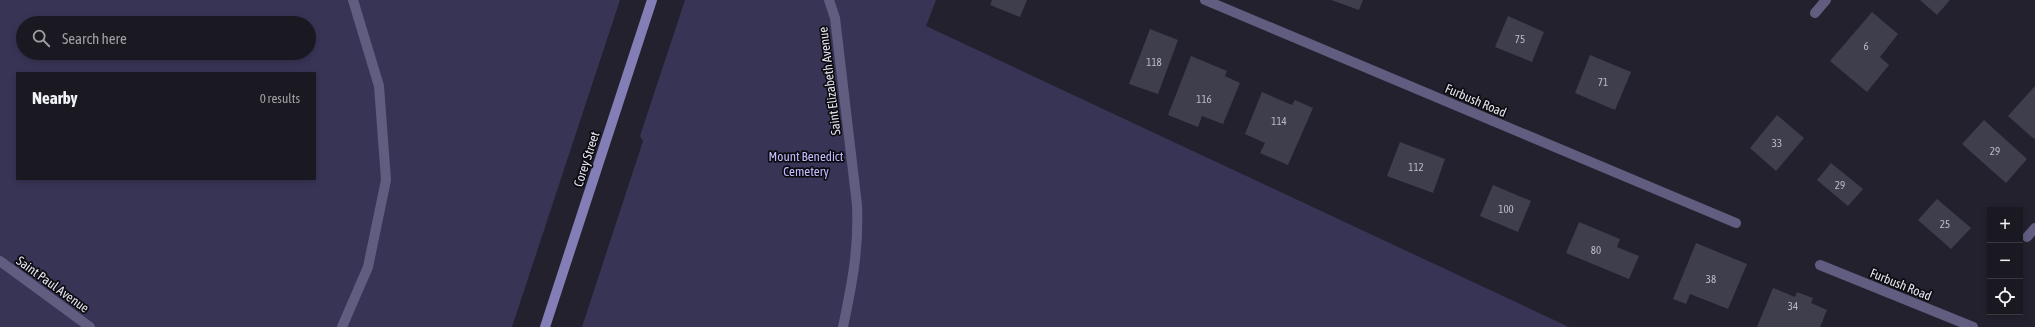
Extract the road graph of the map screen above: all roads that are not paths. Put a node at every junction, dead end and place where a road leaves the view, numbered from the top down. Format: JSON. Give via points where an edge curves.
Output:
{"nodes":[{"id":1,"x":353,"y":0,"type":"edge"},
{"id":2,"x":652,"y":0,"type":"edge"},
{"id":3,"x":829,"y":0,"type":"edge"},
{"id":4,"x":1205,"y":0,"type":"edge"},
{"id":5,"x":1826,"y":0,"type":"edge"},
{"id":6,"x":1815,"y":13,"type":"dead end"},
{"id":7,"x":1736,"y":223,"type":"dead end"},
{"id":8,"x":2035,"y":228,"type":"edge"},
{"id":9,"x":2027,"y":237,"type":"dead end"},
{"id":10,"x":0,"y":261,"type":"edge"},
{"id":11,"x":1820,"y":265,"type":"dead end"},
{"id":12,"x":90,"y":327,"type":"edge"},
{"id":13,"x":342,"y":327,"type":"edge"},
{"id":14,"x":545,"y":327,"type":"edge"},
{"id":15,"x":843,"y":327,"type":"edge"},
{"id":16,"x":1973,"y":327,"type":"edge"}],
"edges":[{"from":1,"to":13,"type":"street","via":[[379,86],[386,180],[368,267]]},
{"from":2,"to":14,"type":"street","name":"Corey Street"},
{"from":3,"to":15,"type":"street","name":"Saint Elizabeth Avenue","via":[[835,18],[858,221],[858,248]]},
{"from":4,"to":7,"type":"street","name":"Furbush Road"},
{"from":5,"to":6,"type":"street"},
{"from":8,"to":9,"type":"street"},
{"from":10,"to":12,"type":"street","name":"Saint Paul Avenue"},
{"from":11,"to":16,"type":"street","name":"Furbush Road"}]}
